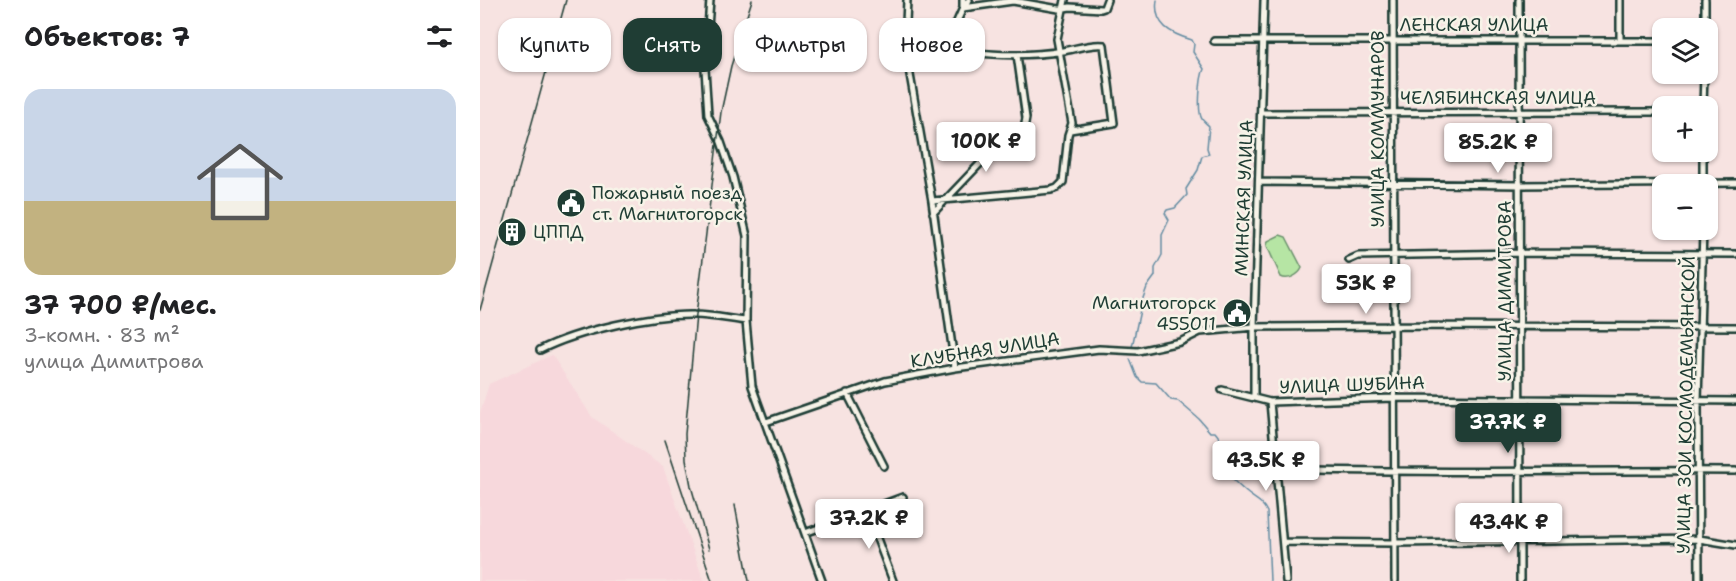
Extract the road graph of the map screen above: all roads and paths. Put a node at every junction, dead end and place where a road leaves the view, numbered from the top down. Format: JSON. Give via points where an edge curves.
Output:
{"nodes":[{"id":1,"x":710,"y":0,"type":"edge"},
{"id":2,"x":907,"y":0,"type":"edge"},
{"id":3,"x":963,"y":0,"type":"edge"},
{"id":4,"x":969,"y":0,"type":"edge"},
{"id":5,"x":1065,"y":0,"type":"edge"},
{"id":6,"x":1107,"y":0,"type":"edge"},
{"id":7,"x":1264,"y":0,"type":"edge"},
{"id":8,"x":1393,"y":0,"type":"edge"},
{"id":9,"x":1519,"y":0,"type":"edge"},
{"id":10,"x":1620,"y":0,"type":"edge"},
{"id":11,"x":1705,"y":0,"type":"edge"},
{"id":12,"x":1013,"y":1,"type":"edge"},
{"id":13,"x":963,"y":8,"type":"junction"},
{"id":14,"x":1064,"y":8,"type":"junction"},
{"id":15,"x":906,"y":18,"type":"edge"},
{"id":16,"x":958,"y":18,"type":"edge"},
{"id":17,"x":1705,"y":18,"type":"edge"},
{"id":18,"x":1263,"y":40,"type":"junction"},
{"id":19,"x":1519,"y":40,"type":"junction"},
{"id":20,"x":1620,"y":40,"type":"junction"},
{"id":21,"x":1214,"y":41,"type":"dead end"},
{"id":22,"x":1393,"y":41,"type":"junction"},
{"id":23,"x":1652,"y":41,"type":"edge"},
{"id":24,"x":1060,"y":52,"type":"junction"},
{"id":25,"x":985,"y":53,"type":"edge"},
{"id":26,"x":1017,"y":55,"type":"junction"},
{"id":27,"x":911,"y":72,"type":"edge"},
{"id":28,"x":1262,"y":112,"type":"junction"},
{"id":29,"x":1652,"y":112,"type":"edge"},
{"id":30,"x":1394,"y":113,"type":"junction"},
{"id":31,"x":1518,"y":113,"type":"junction"},
{"id":32,"x":1070,"y":130,"type":"junction"},
{"id":33,"x":1260,"y":182,"type":"junction"},
{"id":34,"x":1736,"y":183,"type":"edge"},
{"id":35,"x":1652,"y":184,"type":"edge"},
{"id":36,"x":1718,"y":184,"type":"edge"},
{"id":37,"x":1395,"y":185,"type":"junction"},
{"id":38,"x":1520,"y":185,"type":"junction"},
{"id":39,"x":947,"y":199,"type":"junction"},
{"id":40,"x":932,"y":201,"type":"junction"},
{"id":41,"x":933,"y":213,"type":"junction"},
{"id":42,"x":1703,"y":240,"type":"edge"},
{"id":43,"x":1521,"y":253,"type":"junction"},
{"id":44,"x":1702,"y":254,"type":"junction"},
{"id":45,"x":1736,"y":254,"type":"edge"},
{"id":46,"x":1393,"y":256,"type":"junction"},
{"id":47,"x":1349,"y":260,"type":"dead end"},
{"id":48,"x":746,"y":321,"type":"junction"},
{"id":49,"x":1394,"y":326,"type":"junction"},
{"id":50,"x":1254,"y":327,"type":"junction"},
{"id":51,"x":1520,"y":327,"type":"junction"},
{"id":52,"x":1701,"y":327,"type":"junction"},
{"id":53,"x":1736,"y":327,"type":"edge"},
{"id":54,"x":540,"y":350,"type":"dead end"},
{"id":55,"x":955,"y":368,"type":"junction"},
{"id":56,"x":1222,"y":390,"type":"dead end"},
{"id":57,"x":847,"y":393,"type":"junction"},
{"id":58,"x":1254,"y":398,"type":"junction"},
{"id":59,"x":1394,"y":398,"type":"junction"},
{"id":60,"x":1520,"y":398,"type":"junction"},
{"id":61,"x":1698,"y":401,"type":"junction"},
{"id":62,"x":1736,"y":401,"type":"edge"},
{"id":63,"x":1270,"y":402,"type":"junction"},
{"id":64,"x":766,"y":422,"type":"junction"},
{"id":65,"x":884,"y":466,"type":"dead end"},
{"id":66,"x":1275,"y":469,"type":"junction"},
{"id":67,"x":1520,"y":470,"type":"junction"},
{"id":68,"x":1700,"y":471,"type":"junction"},
{"id":69,"x":1736,"y":471,"type":"edge"},
{"id":70,"x":1394,"y":472,"type":"junction"},
{"id":71,"x":903,"y":497,"type":"dead end"},
{"id":72,"x":867,"y":512,"type":"junction"},
{"id":73,"x":804,"y":533,"type":"junction"},
{"id":74,"x":1699,"y":539,"type":"junction"},
{"id":75,"x":1283,"y":542,"type":"junction"},
{"id":76,"x":1520,"y":542,"type":"junction"},
{"id":77,"x":1395,"y":543,"type":"junction"},
{"id":78,"x":1736,"y":544,"type":"edge"},
{"id":79,"x":822,"y":581,"type":"edge"},
{"id":80,"x":893,"y":581,"type":"edge"},
{"id":81,"x":1286,"y":581,"type":"edge"},
{"id":82,"x":1395,"y":581,"type":"edge"},
{"id":83,"x":1520,"y":581,"type":"edge"},
{"id":84,"x":1699,"y":581,"type":"edge"}],
"edges":[{"from":1,"to":48,"type":"street","via":[[705,69],[708,115],[733,177],[747,236]]},
{"from":2,"to":15,"type":"street"},
{"from":3,"to":13,"type":"street"},
{"from":4,"to":13,"type":"street"},
{"from":5,"to":14,"type":"street"},
{"from":6,"to":14,"type":"street","via":[[1101,9]]},
{"from":7,"to":18,"type":"street","name":"МИНСКАЯ УЛИЦА"},
{"from":8,"to":22,"type":"street","name":"УЛИЦА КОММУНАРОВ"},
{"from":9,"to":19,"type":"street","name":"УЛИЦА ДИМИТРОВА"},
{"from":10,"to":20,"type":"street"},
{"from":11,"to":17,"type":"street"},
{"from":12,"to":13,"type":"street"},
{"from":12,"to":14,"type":"street"},
{"from":13,"to":16,"type":"street"},
{"from":14,"to":24,"type":"street","via":[[1057,39]]},
{"from":18,"to":21,"type":"street","name":"ЛЕНСКАЯ УЛИЦА"},
{"from":18,"to":22,"type":"street","name":"ЛЕНСКАЯ УЛИЦА"},
{"from":18,"to":28,"type":"street","name":"МИНСКАЯ УЛИЦА"},
{"from":19,"to":20,"type":"street","name":"ЛЕНСКАЯ УЛИЦА"},
{"from":19,"to":22,"type":"street","name":"ЛЕНСКАЯ УЛИЦА"},
{"from":19,"to":31,"type":"street","name":"УЛИЦА ДИМИТРОВА"},
{"from":20,"to":23,"type":"street","name":"ЛЕНСКАЯ УЛИЦА"},
{"from":22,"to":30,"type":"street","name":"УЛИЦА КОММУНАРОВ"},
{"from":24,"to":26,"type":"street"},
{"from":24,"to":32,"type":"street"},
{"from":24,"to":32,"type":"street","via":[[1102,44],[1106,48],[1114,123]]},
{"from":25,"to":26,"type":"street"},
{"from":26,"to":39,"type":"street","via":[[1025,130],[1018,140],[983,158]]},
{"from":27,"to":40,"type":"street"},
{"from":28,"to":30,"type":"street","name":"ЧЕЛЯБИНСКАЯ УЛИЦА"},
{"from":28,"to":33,"type":"street","name":"МИНСКАЯ УЛИЦА"},
{"from":29,"to":31,"type":"street","name":"ЧЕЛЯБИНСКАЯ УЛИЦА"},
{"from":30,"to":31,"type":"street","name":"ЧЕЛЯБИНСКАЯ УЛИЦА"},
{"from":30,"to":37,"type":"street","name":"УЛИЦА КОММУНАРОВ"},
{"from":31,"to":38,"type":"street","name":"УЛИЦА ДИМИТРОВА"},
{"from":32,"to":39,"type":"street","via":[[1065,175],[1057,188]]},
{"from":33,"to":37,"type":"street"},
{"from":33,"to":50,"type":"street","name":"МИНСКАЯ УЛИЦА"},
{"from":34,"to":36,"type":"street"},
{"from":35,"to":38,"type":"street"},
{"from":37,"to":38,"type":"street"},
{"from":37,"to":46,"type":"street","name":"УЛИЦА КОММУНАРОВ"},
{"from":38,"to":43,"type":"street","name":"УЛИЦА ДИМИТРОВА"},
{"from":39,"to":40,"type":"street"},
{"from":39,"to":41,"type":"street"},
{"from":40,"to":41,"type":"street"},
{"from":41,"to":55,"type":"street"},
{"from":42,"to":44,"type":"street","name":"УЛИЦА ЗОИ КОСМОДЕМЬЯНСКОЙ"},
{"from":43,"to":44,"type":"street"},
{"from":43,"to":46,"type":"street"},
{"from":43,"to":51,"type":"street","name":"УЛИЦА ДИМИТРОВА"},
{"from":44,"to":45,"type":"street"},
{"from":44,"to":52,"type":"street","name":"УЛИЦА ЗОИ КОСМОДЕМЬЯНСКОЙ"},
{"from":46,"to":47,"type":"street","via":[[1358,256]]},
{"from":46,"to":49,"type":"street","name":"УЛИЦА КОММУНАРОВ"},
{"from":48,"to":54,"type":"street","via":[[696,315],[656,318],[603,329]]},
{"from":48,"to":64,"type":"street","via":[[752,386]]},
{"from":49,"to":50,"type":"street","name":"КЛУБНАЯ УЛИЦА"},
{"from":49,"to":51,"type":"street","name":"КЛУБНАЯ УЛИЦА"},
{"from":49,"to":59,"type":"street","name":"УЛИЦА КОММУНАРОВ"},
{"from":50,"to":55,"type":"street","name":"КЛУБНАЯ УЛИЦА","via":[[1200,332],[1180,342],[1138,351],[1099,349]]},
{"from":50,"to":58,"type":"street","name":"МИНСКАЯ УЛИЦА"},
{"from":51,"to":52,"type":"street","name":"КЛУБНАЯ УЛИЦА"},
{"from":51,"to":60,"type":"street","name":"УЛИЦА ДИМИТРОВА"},
{"from":52,"to":53,"type":"street","name":"КЛУБНАЯ УЛИЦА"},
{"from":52,"to":61,"type":"street","name":"УЛИЦА ЗОИ КОСМОДЕМЬЯНСКОЙ"},
{"from":55,"to":57,"type":"street","name":"КЛУБНАЯ УЛИЦА","via":[[874,383]]},
{"from":56,"to":58,"type":"street","name":"УЛИЦА ШУБИНА"},
{"from":57,"to":64,"type":"street","name":"КЛУБНАЯ УЛИЦА"},
{"from":57,"to":65,"type":"street"},
{"from":58,"to":63,"type":"street","name":"УЛИЦА ШУБИНА"},
{"from":59,"to":60,"type":"street","name":"УЛИЦА ШУБИНА"},
{"from":59,"to":63,"type":"street","name":"УЛИЦА ШУБИНА"},
{"from":59,"to":70,"type":"street","name":"УЛИЦА КОММУНАРОВ"},
{"from":60,"to":61,"type":"street","name":"УЛИЦА ШУБИНА"},
{"from":60,"to":67,"type":"street","name":"УЛИЦА ДИМИТРОВА"},
{"from":61,"to":62,"type":"street","name":"УЛИЦА ШУБИНА"},
{"from":61,"to":68,"type":"street","name":"УЛИЦА ЗОИ КОСМОДЕМЬЯНСКОЙ"},
{"from":63,"to":66,"type":"street"},
{"from":64,"to":73,"type":"street"},
{"from":66,"to":70,"type":"street"},
{"from":66,"to":75,"type":"street"},
{"from":67,"to":68,"type":"street"},
{"from":67,"to":70,"type":"street"},
{"from":67,"to":76,"type":"street","name":"УЛИЦА ДИМИТРОВА"},
{"from":68,"to":69,"type":"street"},
{"from":68,"to":74,"type":"street","name":"УЛИЦА ЗОИ КОСМОДЕМЬЯНСКОЙ"},
{"from":70,"to":77,"type":"street","name":"УЛИЦА КОММУНАРОВ"},
{"from":71,"to":72,"type":"street"},
{"from":72,"to":73,"type":"street"},
{"from":72,"to":80,"type":"street"},
{"from":73,"to":79,"type":"street"},
{"from":74,"to":76,"type":"street"},
{"from":74,"to":78,"type":"street"},
{"from":74,"to":84,"type":"street","name":"УЛИЦА ЗОИ КОСМОДЕМЬЯНСКОЙ"},
{"from":75,"to":77,"type":"street"},
{"from":75,"to":81,"type":"street"},
{"from":76,"to":77,"type":"street"},
{"from":76,"to":83,"type":"street","name":"УЛИЦА ДИМИТРОВА"},
{"from":77,"to":82,"type":"street","name":"УЛИЦА КОММУНАРОВ"}]}
